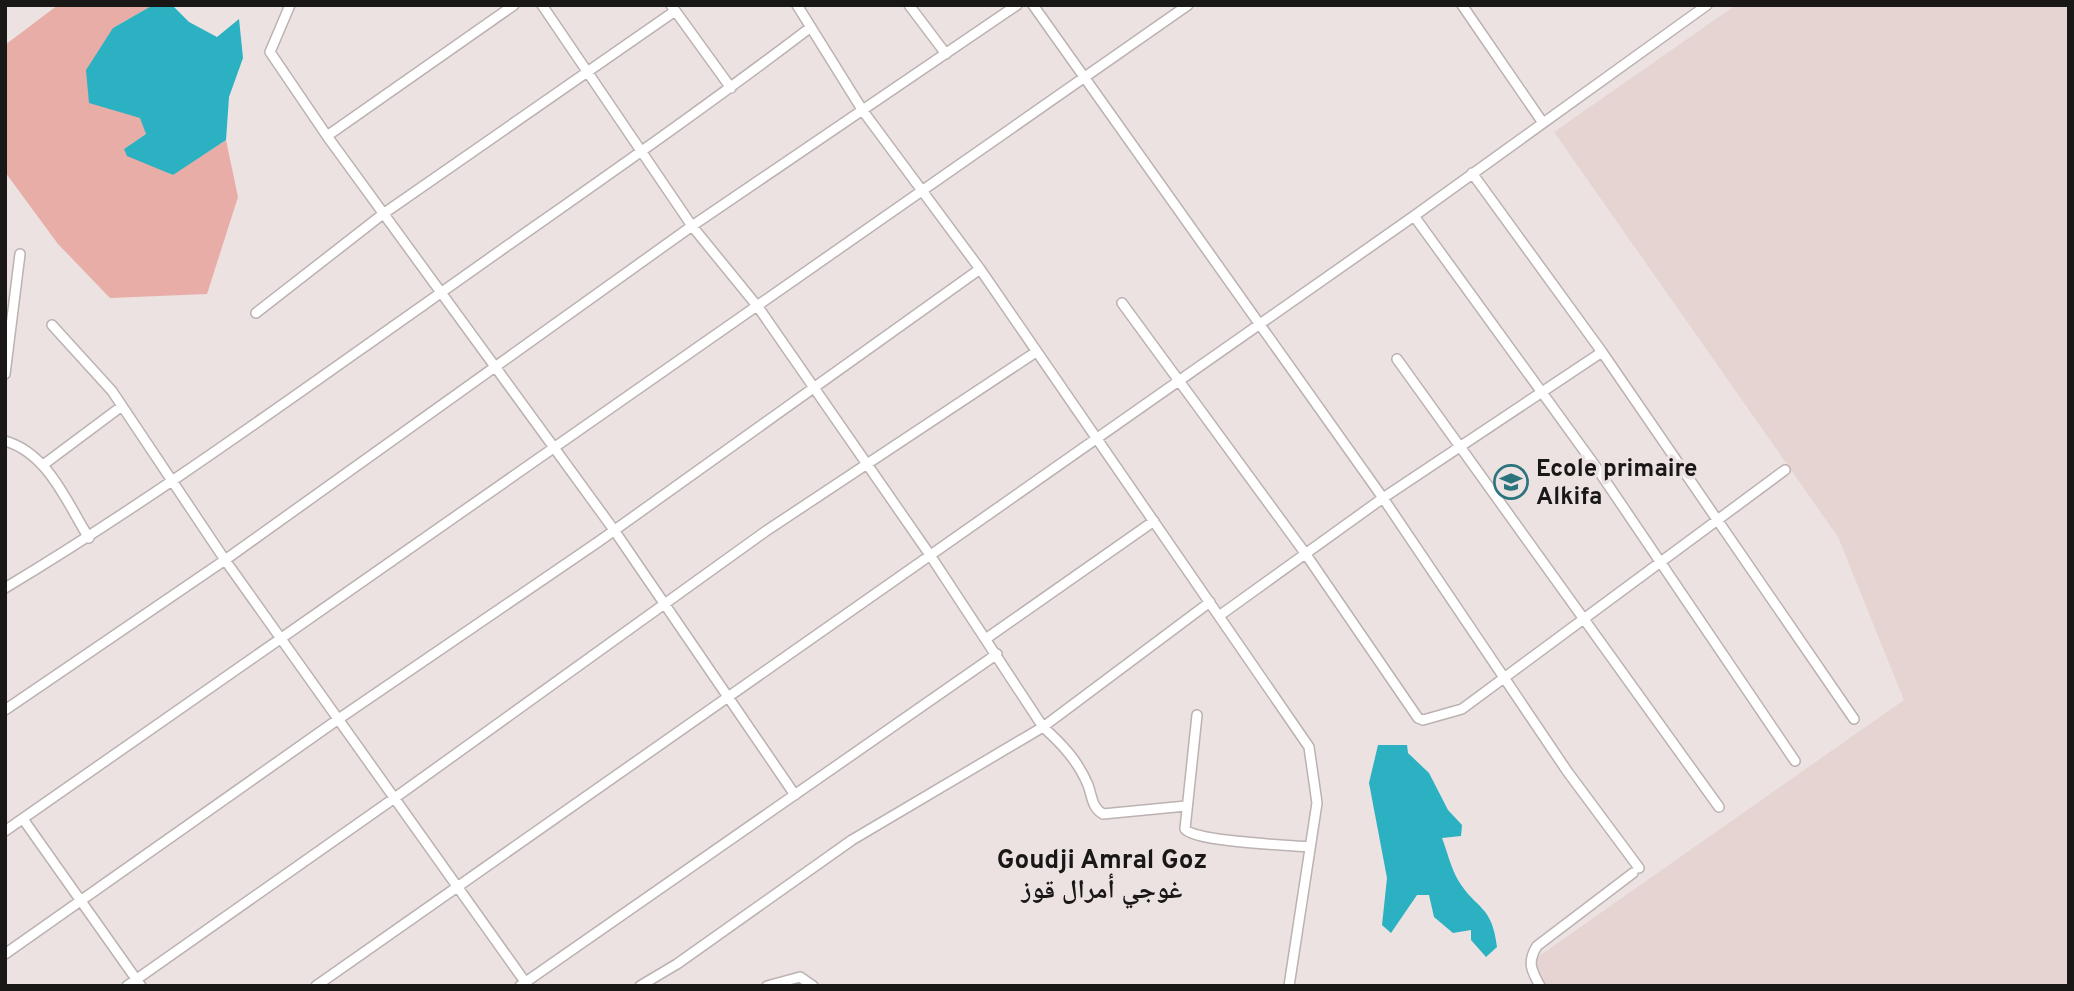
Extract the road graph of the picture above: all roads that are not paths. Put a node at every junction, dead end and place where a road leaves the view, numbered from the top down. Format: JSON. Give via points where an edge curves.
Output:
{"nodes":[{"id":1,"x":290,"y":5,"type":"edge"},
{"id":2,"x":514,"y":5,"type":"edge"},
{"id":3,"x":542,"y":5,"type":"edge"},
{"id":4,"x":797,"y":5,"type":"edge"},
{"id":5,"x":909,"y":5,"type":"edge"},
{"id":6,"x":1017,"y":5,"type":"edge"},
{"id":7,"x":1033,"y":5,"type":"edge"},
{"id":8,"x":1188,"y":5,"type":"edge"},
{"id":9,"x":1462,"y":5,"type":"edge"},
{"id":10,"x":1707,"y":5,"type":"edge"},
{"id":11,"x":673,"y":8,"type":"edge"},
{"id":12,"x":811,"y":27,"type":"junction"},
{"id":13,"x":946,"y":54,"type":"junction"},
{"id":14,"x":586,"y":75,"type":"junction"},
{"id":15,"x":1085,"y":80,"type":"junction"},
{"id":16,"x":730,"y":88,"type":"junction"},
{"id":17,"x":863,"y":111,"type":"junction"},
{"id":18,"x":1543,"y":123,"type":"junction"},
{"id":19,"x":327,"y":136,"type":"junction"},
{"id":20,"x":640,"y":152,"type":"junction"},
{"id":21,"x":1472,"y":173,"type":"junction"},
{"id":22,"x":924,"y":190,"type":"junction"},
{"id":23,"x":383,"y":214,"type":"junction"},
{"id":24,"x":1414,"y":216,"type":"junction"},
{"id":25,"x":692,"y":226,"type":"junction"},
{"id":26,"x":20,"y":254,"type":"dead end"},
{"id":27,"x":981,"y":269,"type":"junction"},
{"id":28,"x":440,"y":293,"type":"junction"},
{"id":29,"x":1122,"y":303,"type":"dead end"},
{"id":30,"x":758,"y":307,"type":"junction"},
{"id":31,"x":256,"y":313,"type":"dead end"},
{"id":32,"x":1258,"y":324,"type":"junction"},
{"id":33,"x":52,"y":325,"type":"dead end"},
{"id":34,"x":1036,"y":352,"type":"junction"},
{"id":35,"x":1602,"y":352,"type":"junction"},
{"id":36,"x":1397,"y":359,"type":"dead end"},
{"id":37,"x":495,"y":369,"type":"junction"},
{"id":38,"x":5,"y":374,"type":"edge"},
{"id":39,"x":1178,"y":379,"type":"junction"},
{"id":40,"x":812,"y":387,"type":"junction"},
{"id":41,"x":1541,"y":393,"type":"junction"},
{"id":42,"x":122,"y":406,"type":"junction"},
{"id":43,"x":1097,"y":437,"type":"junction"},
{"id":44,"x":5,"y":441,"type":"edge"},
{"id":45,"x":1462,"y":446,"type":"junction"},
{"id":46,"x":555,"y":449,"type":"junction"},
{"id":47,"x":43,"y":465,"type":"junction"},
{"id":48,"x":867,"y":465,"type":"junction"},
{"id":49,"x":1785,"y":470,"type":"dead end"},
{"id":50,"x":170,"y":480,"type":"junction"},
{"id":51,"x":1383,"y":498,"type":"junction"},
{"id":52,"x":1154,"y":521,"type":"junction"},
{"id":53,"x":1718,"y":523,"type":"junction"},
{"id":54,"x":614,"y":530,"type":"junction"},
{"id":55,"x":89,"y":538,"type":"junction"},
{"id":56,"x":1305,"y":554,"type":"junction"},
{"id":57,"x":930,"y":555,"type":"junction"},
{"id":58,"x":225,"y":560,"type":"junction"},
{"id":59,"x":1661,"y":563,"type":"junction"},
{"id":60,"x":5,"y":588,"type":"edge"},
{"id":61,"x":1210,"y":602,"type":"junction"},
{"id":62,"x":666,"y":604,"type":"junction"},
{"id":63,"x":1219,"y":616,"type":"junction"},
{"id":64,"x":1585,"y":619,"type":"junction"},
{"id":65,"x":987,"y":638,"type":"junction"},
{"id":66,"x":283,"y":639,"type":"junction"},
{"id":67,"x":997,"y":654,"type":"junction"},
{"id":68,"x":1507,"y":678,"type":"junction"},
{"id":69,"x":726,"y":698,"type":"junction"},
{"id":70,"x":5,"y":710,"type":"edge"},
{"id":71,"x":1197,"y":715,"type":"dead end"},
{"id":72,"x":340,"y":718,"type":"junction"},
{"id":73,"x":1854,"y":719,"type":"dead end"},
{"id":74,"x":1044,"y":727,"type":"junction"},
{"id":75,"x":1795,"y":761,"type":"dead end"},
{"id":76,"x":795,"y":795,"type":"junction"},
{"id":77,"x":396,"y":797,"type":"junction"},
{"id":78,"x":1186,"y":806,"type":"junction"},
{"id":79,"x":1719,"y":807,"type":"dead end"},
{"id":80,"x":23,"y":818,"type":"junction"},
{"id":81,"x":5,"y":831,"type":"edge"},
{"id":82,"x":1310,"y":847,"type":"junction"},
{"id":83,"x":458,"y":887,"type":"junction"},
{"id":84,"x":80,"y":902,"type":"junction"},
{"id":85,"x":5,"y":954,"type":"edge"},
{"id":86,"x":138,"y":983,"type":"edge"},
{"id":87,"x":525,"y":985,"type":"edge"},
{"id":88,"x":127,"y":986,"type":"edge"},
{"id":89,"x":316,"y":986,"type":"edge"},
{"id":90,"x":640,"y":986,"type":"edge"},
{"id":91,"x":767,"y":986,"type":"edge"},
{"id":92,"x":813,"y":986,"type":"edge"},
{"id":93,"x":1289,"y":986,"type":"edge"},
{"id":94,"x":1541,"y":986,"type":"edge"}],
"edges":[{"from":1,"to":19,"type":"street","via":[[270,52]]},
{"from":2,"to":19,"type":"street"},
{"from":3,"to":14,"type":"street"},
{"from":4,"to":12,"type":"street"},
{"from":5,"to":13,"type":"street"},
{"from":6,"to":13,"type":"street"},
{"from":7,"to":15,"type":"street"},
{"from":8,"to":15,"type":"street"},
{"from":9,"to":18,"type":"street"},
{"from":10,"to":18,"type":"street"},
{"from":11,"to":14,"type":"street"},
{"from":11,"to":16,"type":"street"},
{"from":12,"to":16,"type":"street"},
{"from":12,"to":17,"type":"street"},
{"from":13,"to":17,"type":"street"},
{"from":14,"to":20,"type":"street"},
{"from":14,"to":23,"type":"street"},
{"from":15,"to":22,"type":"street"},
{"from":15,"to":32,"type":"street"},
{"from":16,"to":20,"type":"street"},
{"from":17,"to":22,"type":"street"},
{"from":17,"to":25,"type":"street"},
{"from":18,"to":21,"type":"street"},
{"from":19,"to":23,"type":"street"},
{"from":20,"to":25,"type":"street"},
{"from":20,"to":28,"type":"street"},
{"from":21,"to":24,"type":"street"},
{"from":21,"to":35,"type":"street"},
{"from":22,"to":27,"type":"street"},
{"from":22,"to":30,"type":"street"},
{"from":23,"to":28,"type":"street"},
{"from":23,"to":31,"type":"street"},
{"from":24,"to":32,"type":"street"},
{"from":24,"to":41,"type":"street"},
{"from":25,"to":30,"type":"street"},
{"from":25,"to":37,"type":"street"},
{"from":26,"to":38,"type":"street"},
{"from":27,"to":34,"type":"street"},
{"from":27,"to":40,"type":"street"},
{"from":28,"to":37,"type":"street"},
{"from":28,"to":50,"type":"street"},
{"from":29,"to":39,"type":"street"},
{"from":30,"to":40,"type":"street"},
{"from":30,"to":46,"type":"street"},
{"from":32,"to":39,"type":"street"},
{"from":32,"to":51,"type":"street"},
{"from":33,"to":42,"type":"street"},
{"from":34,"to":43,"type":"street"},
{"from":34,"to":48,"type":"street"},
{"from":35,"to":41,"type":"street"},
{"from":35,"to":53,"type":"street"},
{"from":36,"to":45,"type":"street"},
{"from":37,"to":46,"type":"street"},
{"from":37,"to":58,"type":"street"},
{"from":39,"to":43,"type":"street"},
{"from":39,"to":56,"type":"street"},
{"from":40,"to":48,"type":"street"},
{"from":40,"to":54,"type":"street"},
{"from":41,"to":45,"type":"street"},
{"from":41,"to":59,"type":"street"},
{"from":42,"to":47,"type":"street"},
{"from":42,"to":50,"type":"street"},
{"from":43,"to":52,"type":"street"},
{"from":43,"to":57,"type":"street"},
{"from":44,"to":47,"type":"street","via":[[28,451]]},
{"from":45,"to":51,"type":"street"},
{"from":45,"to":64,"type":"street"},
{"from":46,"to":54,"type":"street"},
{"from":46,"to":66,"type":"street"},
{"from":47,"to":55,"type":"street"},
{"from":48,"to":57,"type":"street"},
{"from":48,"to":62,"type":"street"},
{"from":49,"to":53,"type":"street"},
{"from":50,"to":55,"type":"street"},
{"from":50,"to":58,"type":"street"},
{"from":51,"to":56,"type":"street"},
{"from":51,"to":68,"type":"street"},
{"from":52,"to":61,"type":"street"},
{"from":52,"to":65,"type":"street"},
{"from":53,"to":59,"type":"street"},
{"from":53,"to":73,"type":"street"},
{"from":54,"to":62,"type":"street"},
{"from":54,"to":72,"type":"street"},
{"from":55,"to":60,"type":"street"},
{"from":56,"to":63,"type":"street"},
{"from":56,"to":68,"type":"street","via":[[1418,718],[1428,720],[1462,709]]},
{"from":57,"to":65,"type":"street"},
{"from":57,"to":69,"type":"street"},
{"from":58,"to":66,"type":"street"},
{"from":58,"to":70,"type":"street"},
{"from":59,"to":64,"type":"street"},
{"from":59,"to":75,"type":"street"},
{"from":61,"to":63,"type":"street"},
{"from":61,"to":74,"type":"street"},
{"from":62,"to":69,"type":"street"},
{"from":62,"to":77,"type":"street"},
{"from":63,"to":82,"type":"street","via":[[1309,747],[1317,803]]},
{"from":64,"to":68,"type":"street"},
{"from":64,"to":79,"type":"street"},
{"from":65,"to":67,"type":"street"},
{"from":66,"to":72,"type":"street"},
{"from":66,"to":80,"type":"street"},
{"from":67,"to":74,"type":"street"},
{"from":67,"to":76,"type":"street"},
{"from":68,"to":94,"type":"street","via":[[1636,871],[1538,946],[1530,965]]},
{"from":69,"to":76,"type":"street"},
{"from":69,"to":83,"type":"street"},
{"from":71,"to":78,"type":"street"},
{"from":72,"to":77,"type":"street"},
{"from":72,"to":84,"type":"street"},
{"from":74,"to":78,"type":"street","via":[[1068,750],[1082,771],[1096,810],[1103,814]]},
{"from":74,"to":90,"type":"street","via":[[852,839]]},
{"from":76,"to":87,"type":"street"},
{"from":77,"to":83,"type":"street"},
{"from":77,"to":86,"type":"street"},
{"from":78,"to":82,"type":"street","via":[[1184,822],[1189,834]]},
{"from":80,"to":81,"type":"street"},
{"from":80,"to":84,"type":"street"},
{"from":82,"to":93,"type":"street"},
{"from":83,"to":87,"type":"street"},
{"from":83,"to":89,"type":"street"},
{"from":84,"to":85,"type":"street"},
{"from":84,"to":86,"type":"street"},
{"from":86,"to":88,"type":"street"},
{"from":91,"to":92,"type":"street","via":[[800,977]]}]}
